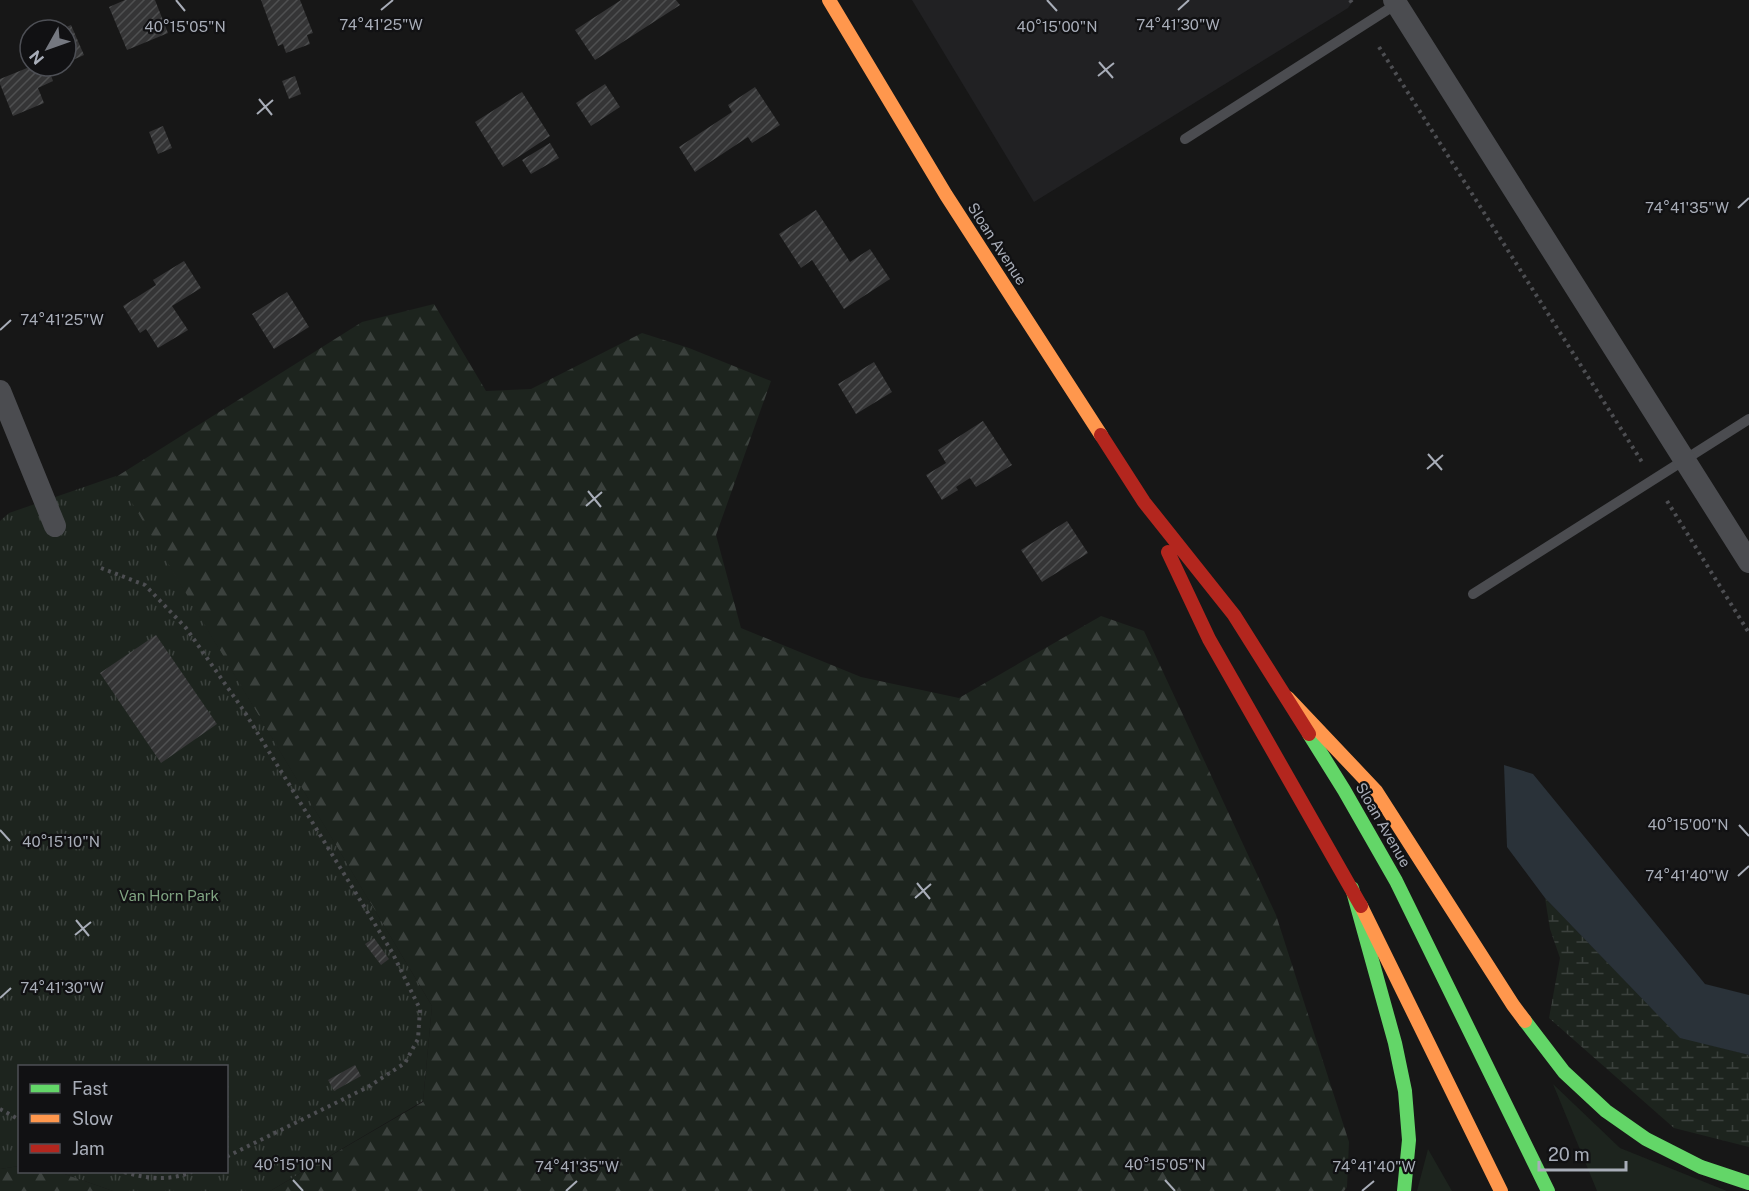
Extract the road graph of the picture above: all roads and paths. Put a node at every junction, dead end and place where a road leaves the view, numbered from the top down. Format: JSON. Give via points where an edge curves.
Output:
{"nodes":[{"id":1,"x":829,"y":0,"type":"edge"},
{"id":2,"x":1398,"y":1,"type":"edge"},
{"id":3,"x":1379,"y":47,"type":"dead end"},
{"id":4,"x":1185,"y":139,"type":"dead end"},
{"id":5,"x":0,"y":391,"type":"edge"},
{"id":6,"x":1749,"y":419,"type":"edge"},
{"id":7,"x":1685,"y":459,"type":"junction"},
{"id":8,"x":1642,"y":462,"type":"dead end"},
{"id":9,"x":1667,"y":501,"type":"dead end"},
{"id":10,"x":1144,"y":502,"type":"junction"},
{"id":11,"x":54,"y":525,"type":"dead end"},
{"id":12,"x":1749,"y":562,"type":"edge"},
{"id":13,"x":101,"y":568,"type":"dead end"},
{"id":14,"x":1473,"y":594,"type":"dead end"},
{"id":15,"x":1749,"y":633,"type":"edge"},
{"id":16,"x":1288,"y":698,"type":"junction"},
{"id":17,"x":1352,"y":888,"type":"junction"},
{"id":18,"x":0,"y":1109,"type":"edge"},
{"id":19,"x":18,"y":1119,"type":"edge"},
{"id":20,"x":228,"y":1155,"type":"edge"},
{"id":21,"x":128,"y":1173,"type":"edge"},
{"id":22,"x":190,"y":1173,"type":"edge"},
{"id":23,"x":1749,"y":1183,"type":"edge"},
{"id":24,"x":1404,"y":1191,"type":"edge"},
{"id":25,"x":1501,"y":1191,"type":"edge"},
{"id":26,"x":1548,"y":1191,"type":"edge"}],
"edges":[{"from":1,"to":10,"type":"main road","name":"Sloan Avenue","via":[[946,195]]},
{"from":2,"to":4,"type":"lane"},
{"from":2,"to":7,"type":"street"},
{"from":3,"to":8,"type":"path"},
{"from":5,"to":11,"type":"street"},
{"from":6,"to":7,"type":"lane"},
{"from":7,"to":12,"type":"street"},
{"from":7,"to":14,"type":"lane"},
{"from":9,"to":15,"type":"path"},
{"from":10,"to":16,"type":"main road","name":"Sloan Avenue","via":[[1234,615]]},
{"from":10,"to":17,"type":"main road","name":"Sloan Avenue","via":[[1209,639]]},
{"from":13,"to":20,"type":"path","via":[[145,585],[186,628],[244,711],[392,952],[420,1009],[418,1039],[405,1063],[368,1087]]},
{"from":16,"to":23,"type":"main road","via":[[1376,791],[1513,1005],[1564,1072],[1646,1139],[1701,1167]]},
{"from":16,"to":26,"type":"main road","name":"Sloan Avenue","via":[[1396,881]]},
{"from":17,"to":24,"type":"main road","via":[[1406,1086],[1410,1129]]},
{"from":17,"to":25,"type":"main road","name":"Sloan Avenue"},
{"from":18,"to":19,"type":"path"},
{"from":21,"to":22,"type":"path","via":[[147,1178],[177,1178]]}]}
